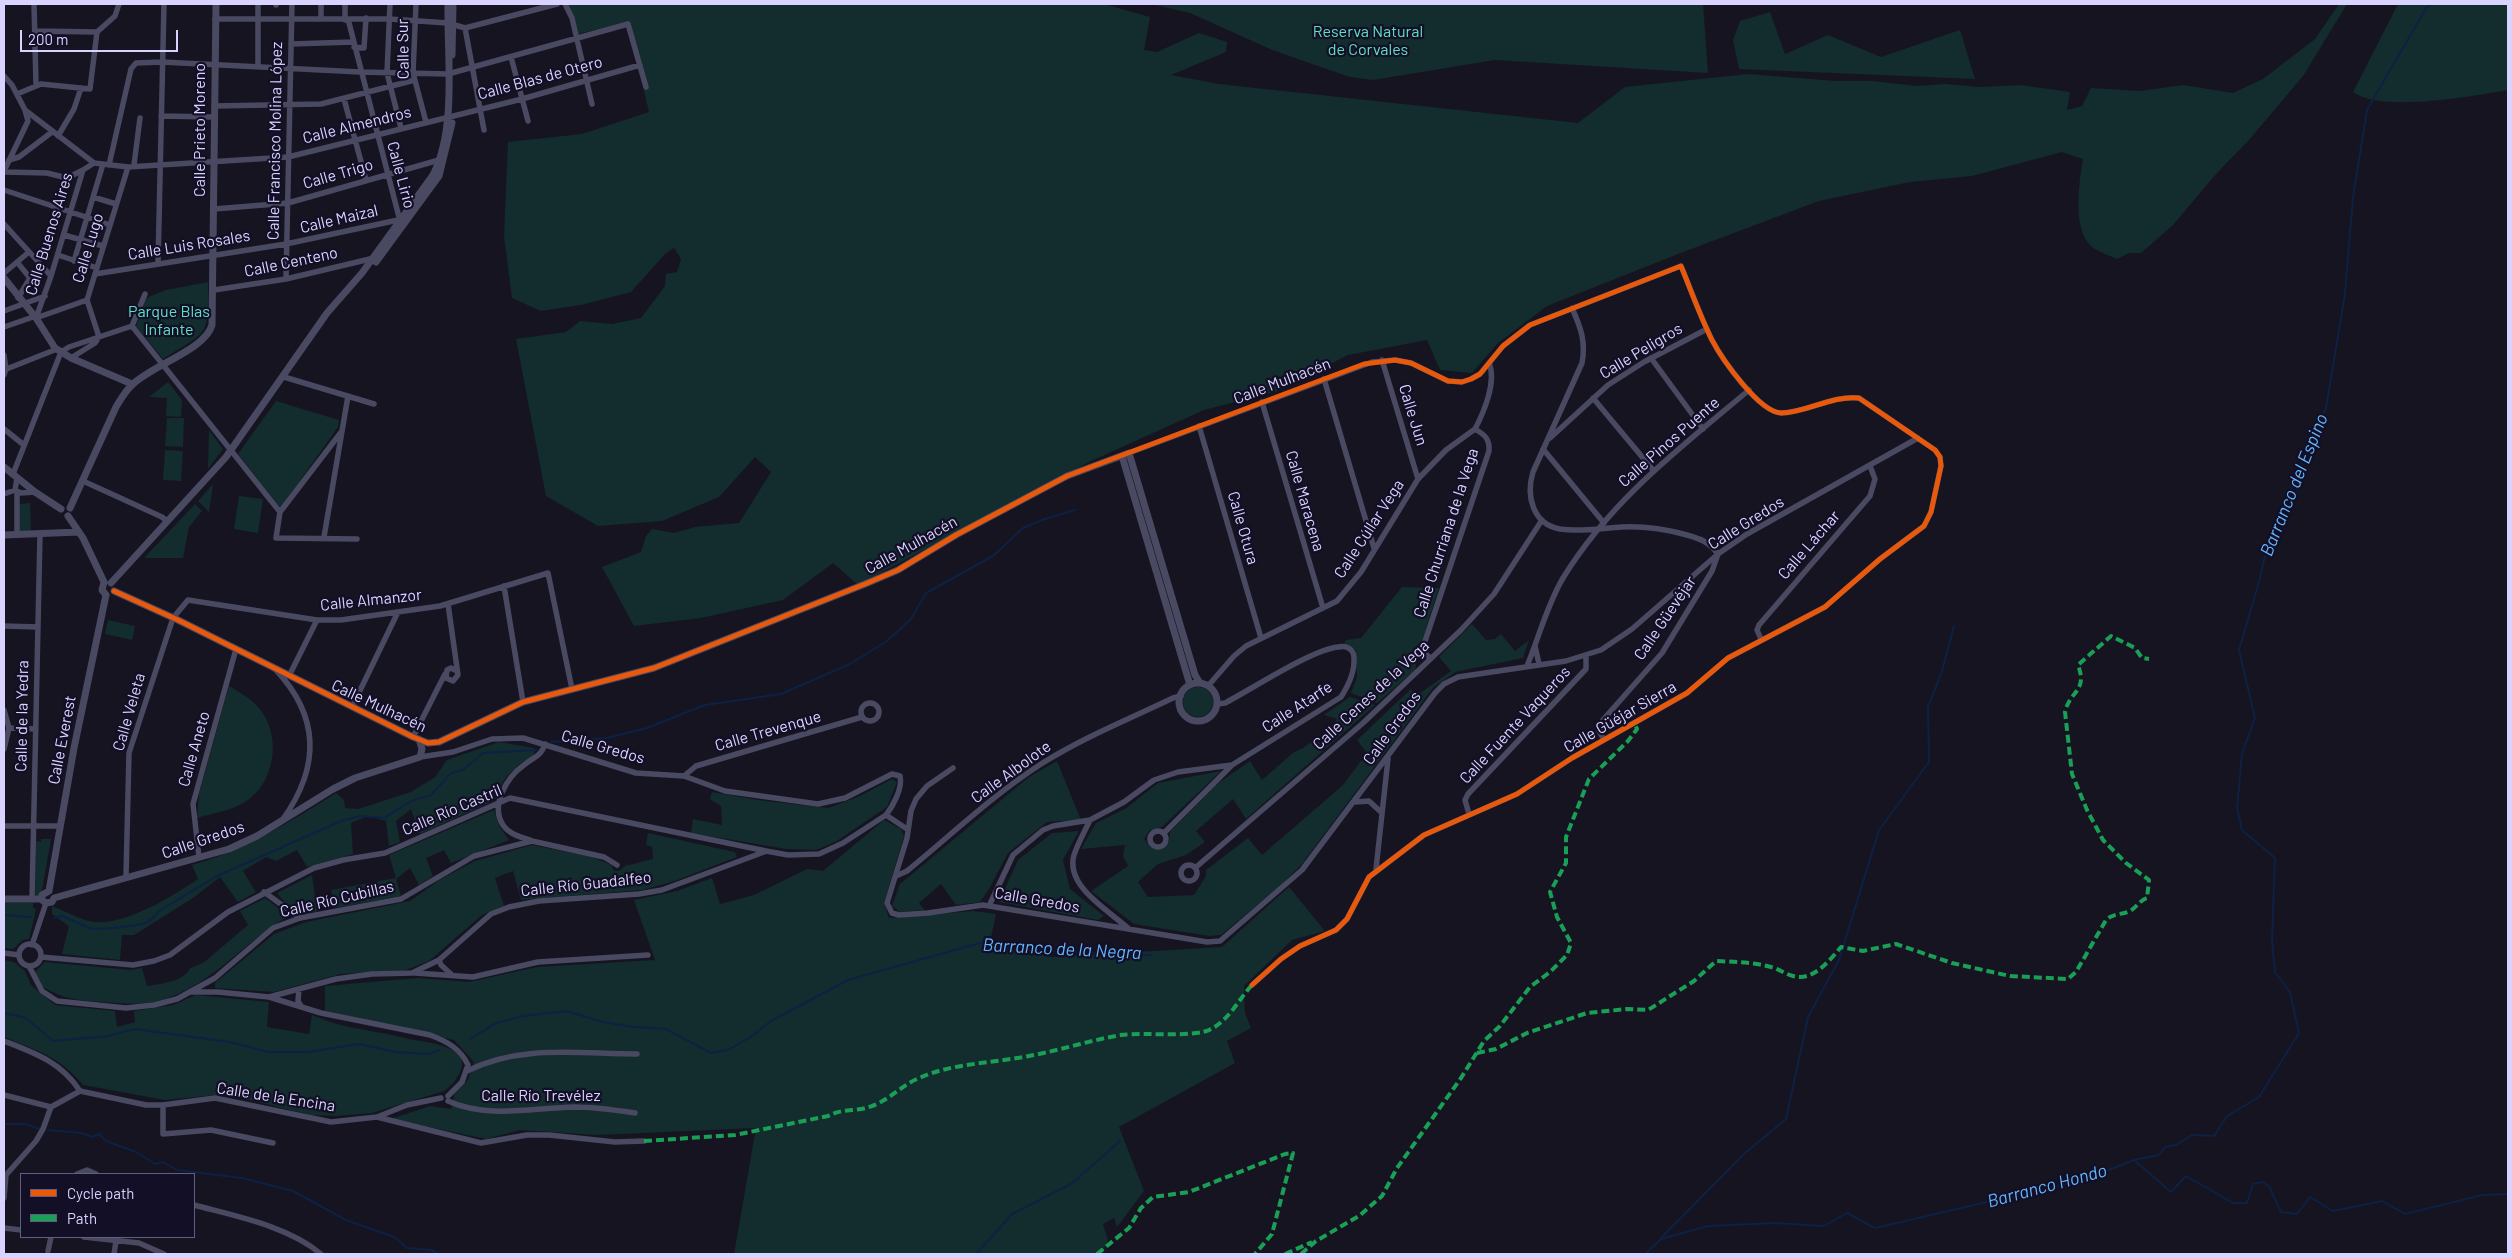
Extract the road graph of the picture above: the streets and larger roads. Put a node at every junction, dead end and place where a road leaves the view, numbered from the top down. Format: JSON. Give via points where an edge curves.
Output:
{"nodes":[{"id":1,"x":34,"y":4,"type":"edge"},
{"id":2,"x":119,"y":4,"type":"edge"},
{"id":3,"x":164,"y":4,"type":"edge"},
{"id":4,"x":216,"y":4,"type":"edge"},
{"id":5,"x":258,"y":4,"type":"edge"},
{"id":6,"x":292,"y":4,"type":"edge"},
{"id":7,"x":321,"y":4,"type":"edge"},
{"id":8,"x":345,"y":4,"type":"edge"},
{"id":9,"x":390,"y":4,"type":"edge"},
{"id":10,"x":416,"y":4,"type":"edge"},
{"id":11,"x":448,"y":4,"type":"edge"},
{"id":12,"x":453,"y":4,"type":"edge"},
{"id":13,"x":558,"y":4,"type":"edge"},
{"id":14,"x":565,"y":4,"type":"edge"},
{"id":15,"x":366,"y":18,"type":"junction"},
{"id":16,"x":216,"y":19,"type":"junction"},
{"id":17,"x":258,"y":19,"type":"junction"},
{"id":18,"x":291,"y":19,"type":"junction"},
{"id":19,"x":389,"y":19,"type":"junction"},
{"id":20,"x":321,"y":20,"type":"junction"},
{"id":21,"x":346,"y":20,"type":"junction"},
{"id":22,"x":415,"y":20,"type":"junction"},
{"id":23,"x":451,"y":25,"type":"junction"},
{"id":24,"x":465,"y":28,"type":"junction"},
{"id":25,"x":35,"y":31,"type":"junction"},
{"id":26,"x":97,"y":32,"type":"junction"},
{"id":27,"x":575,"y":39,"type":"junction"},
{"id":28,"x":291,"y":44,"type":"junction"},
{"id":29,"x":354,"y":45,"type":"junction"},
{"id":30,"x":512,"y":57,"type":"junction"},
{"id":31,"x":162,"y":62,"type":"junction"},
{"id":32,"x":640,"y":65,"type":"junction"},
{"id":33,"x":214,"y":66,"type":"junction"},
{"id":34,"x":258,"y":67,"type":"junction"},
{"id":35,"x":471,"y":67,"type":"junction"},
{"id":36,"x":290,"y":68,"type":"junction"},
{"id":37,"x":360,"y":72,"type":"junction"},
{"id":38,"x":387,"y":73,"type":"junction"},
{"id":39,"x":413,"y":73,"type":"junction"},
{"id":40,"x":450,"y":73,"type":"junction"},
{"id":41,"x":4,"y":76,"type":"edge"},
{"id":42,"x":415,"y":80,"type":"junction"},
{"id":43,"x":585,"y":81,"type":"junction"},
{"id":44,"x":36,"y":85,"type":"junction"},
{"id":45,"x":392,"y":87,"type":"junction"},
{"id":46,"x":646,"y":87,"type":"dead end"},
{"id":47,"x":81,"y":88,"type":"junction"},
{"id":48,"x":366,"y":93,"type":"junction"},
{"id":49,"x":17,"y":94,"type":"junction"},
{"id":50,"x":344,"y":99,"type":"junction"},
{"id":51,"x":522,"y":99,"type":"junction"},
{"id":52,"x":592,"y":104,"type":"dead end"},
{"id":53,"x":289,"y":105,"type":"junction"},
{"id":54,"x":214,"y":106,"type":"junction"},
{"id":55,"x":479,"y":109,"type":"junction"},
{"id":56,"x":25,"y":110,"type":"junction"},
{"id":57,"x":161,"y":116,"type":"junction"},
{"id":58,"x":450,"y":116,"type":"junction"},
{"id":59,"x":214,"y":117,"type":"junction"},
{"id":60,"x":140,"y":118,"type":"dead end"},
{"id":61,"x":426,"y":122,"type":"junction"},
{"id":62,"x":528,"y":122,"type":"dead end"},
{"id":63,"x":401,"y":128,"type":"junction"},
{"id":64,"x":484,"y":130,"type":"dead end"},
{"id":65,"x":52,"y":132,"type":"junction"},
{"id":66,"x":376,"y":134,"type":"junction"},
{"id":67,"x":58,"y":136,"type":"junction"},
{"id":68,"x":356,"y":140,"type":"junction"},
{"id":69,"x":288,"y":156,"type":"junction"},
{"id":70,"x":9,"y":160,"type":"junction"},
{"id":71,"x":213,"y":160,"type":"junction"},
{"id":72,"x":439,"y":160,"type":"junction"},
{"id":73,"x":94,"y":163,"type":"junction"},
{"id":74,"x":160,"y":163,"type":"junction"},
{"id":75,"x":106,"y":164,"type":"junction"},
{"id":76,"x":131,"y":166,"type":"junction"},
{"id":77,"x":83,"y":170,"type":"junction"},
{"id":78,"x":4,"y":171,"type":"edge"},
{"id":79,"x":386,"y":174,"type":"junction"},
{"id":80,"x":366,"y":180,"type":"junction"},
{"id":81,"x":4,"y":190,"type":"edge"},
{"id":82,"x":93,"y":197,"type":"junction"},
{"id":83,"x":288,"y":203,"type":"junction"},
{"id":84,"x":116,"y":204,"type":"junction"},
{"id":85,"x":214,"y":208,"type":"junction"},
{"id":86,"x":71,"y":212,"type":"junction"},
{"id":87,"x":87,"y":218,"type":"junction"},
{"id":88,"x":399,"y":220,"type":"junction"},
{"id":89,"x":4,"y":224,"type":"edge"},
{"id":90,"x":110,"y":225,"type":"junction"},
{"id":91,"x":64,"y":235,"type":"junction"},
{"id":92,"x":80,"y":240,"type":"junction"},
{"id":93,"x":286,"y":244,"type":"junction"},
{"id":94,"x":103,"y":246,"type":"junction"},
{"id":95,"x":29,"y":252,"type":"junction"},
{"id":96,"x":58,"y":255,"type":"junction"},
{"id":97,"x":214,"y":256,"type":"junction"},
{"id":98,"x":374,"y":258,"type":"junction"},
{"id":99,"x":74,"y":260,"type":"junction"},
{"id":100,"x":17,"y":262,"type":"junction"},
{"id":101,"x":158,"y":264,"type":"junction"},
{"id":102,"x":1681,"y":266,"type":"joint"},
{"id":103,"x":96,"y":271,"type":"junction"},
{"id":104,"x":364,"y":271,"type":"junction"},
{"id":105,"x":4,"y":274,"type":"edge"},
{"id":106,"x":51,"y":276,"type":"junction"},
{"id":107,"x":4,"y":278,"type":"edge"},
{"id":108,"x":286,"y":279,"type":"junction"},
{"id":109,"x":214,"y":290,"type":"junction"},
{"id":110,"x":145,"y":294,"type":"dead end"},
{"id":111,"x":44,"y":296,"type":"junction"},
{"id":112,"x":18,"y":298,"type":"junction"},
{"id":113,"x":87,"y":300,"type":"junction"},
{"id":114,"x":24,"y":304,"type":"junction"},
{"id":115,"x":1572,"y":308,"type":"junction"},
{"id":116,"x":4,"y":311,"type":"edge"},
{"id":117,"x":34,"y":317,"type":"junction"},
{"id":118,"x":132,"y":326,"type":"junction"},
{"id":119,"x":4,"y":327,"type":"edge"},
{"id":120,"x":1707,"y":329,"type":"junction"},
{"id":121,"x":99,"y":337,"type":"junction"},
{"id":122,"x":59,"y":351,"type":"junction"},
{"id":123,"x":4,"y":355,"type":"edge"},
{"id":124,"x":72,"y":358,"type":"junction"},
{"id":125,"x":1652,"y":358,"type":"junction"},
{"id":126,"x":1382,"y":360,"type":"junction"},
{"id":127,"x":1489,"y":363,"type":"junction"},
{"id":128,"x":162,"y":364,"type":"junction"},
{"id":129,"x":4,"y":371,"type":"edge"},
{"id":130,"x":284,"y":377,"type":"junction"},
{"id":131,"x":1324,"y":379,"type":"junction"},
{"id":132,"x":132,"y":384,"type":"junction"},
{"id":133,"x":1749,"y":390,"type":"junction"},
{"id":134,"x":348,"y":396,"type":"junction"},
{"id":135,"x":1593,"y":398,"type":"junction"},
{"id":136,"x":1262,"y":402,"type":"junction"},
{"id":137,"x":374,"y":404,"type":"dead end"},
{"id":138,"x":1199,"y":426,"type":"junction"},
{"id":139,"x":4,"y":428,"type":"edge"},
{"id":140,"x":1475,"y":429,"type":"junction"},
{"id":141,"x":1703,"y":429,"type":"junction"},
{"id":142,"x":342,"y":432,"type":"junction"},
{"id":143,"x":1918,"y":438,"type":"junction"},
{"id":144,"x":1547,"y":440,"type":"junction"},
{"id":145,"x":24,"y":445,"type":"junction"},
{"id":146,"x":1543,"y":448,"type":"junction"},
{"id":147,"x":230,"y":451,"type":"junction"},
{"id":148,"x":1129,"y":453,"type":"junction"},
{"id":149,"x":1122,"y":456,"type":"junction"},
{"id":150,"x":1870,"y":466,"type":"junction"},
{"id":151,"x":4,"y":467,"type":"edge"},
{"id":152,"x":1653,"y":470,"type":"junction"},
{"id":153,"x":15,"y":476,"type":"junction"},
{"id":154,"x":1418,"y":479,"type":"junction"},
{"id":155,"x":83,"y":481,"type":"junction"},
{"id":156,"x":27,"y":490,"type":"junction"},
{"id":157,"x":16,"y":491,"type":"junction"},
{"id":158,"x":4,"y":494,"type":"edge"},
{"id":159,"x":70,"y":508,"type":"junction"},
{"id":160,"x":62,"y":509,"type":"junction"},
{"id":161,"x":280,"y":512,"type":"junction"},
{"id":162,"x":68,"y":516,"type":"junction"},
{"id":163,"x":1144,"y":516,"type":"junction"},
{"id":164,"x":1542,"y":520,"type":"junction"},
{"id":165,"x":166,"y":521,"type":"junction"},
{"id":166,"x":1602,"y":526,"type":"junction"},
{"id":167,"x":79,"y":532,"type":"junction"},
{"id":168,"x":17,"y":534,"type":"junction"},
{"id":169,"x":40,"y":534,"type":"junction"},
{"id":170,"x":4,"y":535,"type":"edge"},
{"id":171,"x":324,"y":537,"type":"junction"},
{"id":172,"x":357,"y":539,"type":"dead end"},
{"id":173,"x":1374,"y":548,"type":"junction"},
{"id":174,"x":1718,"y":554,"type":"junction"},
{"id":175,"x":107,"y":582,"type":"junction"},
{"id":176,"x":504,"y":586,"type":"junction"},
{"id":177,"x":114,"y":591,"type":"junction"},
{"id":178,"x":106,"y":595,"type":"junction"},
{"id":179,"x":209,"y":598,"type":"dead end"},
{"id":180,"x":199,"y":602,"type":"junction"},
{"id":181,"x":448,"y":604,"type":"junction"},
{"id":182,"x":1323,"y":608,"type":"junction"},
{"id":183,"x":398,"y":612,"type":"junction"},
{"id":184,"x":1173,"y":616,"type":"junction"},
{"id":185,"x":172,"y":618,"type":"junction"},
{"id":186,"x":317,"y":620,"type":"junction"},
{"id":187,"x":4,"y":626,"type":"edge"},
{"id":188,"x":38,"y":627,"type":"junction"},
{"id":189,"x":1261,"y":638,"type":"junction"},
{"id":190,"x":1761,"y":639,"type":"junction"},
{"id":191,"x":1535,"y":646,"type":"junction"},
{"id":192,"x":236,"y":649,"type":"junction"},
{"id":193,"x":1586,"y":656,"type":"junction"},
{"id":194,"x":1430,"y":658,"type":"junction"},
{"id":195,"x":1540,"y":664,"type":"junction"},
{"id":196,"x":1527,"y":666,"type":"junction"},
{"id":197,"x":276,"y":670,"type":"junction"},
{"id":198,"x":457,"y":671,"type":"junction"},
{"id":199,"x":445,"y":674,"type":"junction"},
{"id":200,"x":289,"y":676,"type":"junction"},
{"id":201,"x":1190,"y":685,"type":"junction"},
{"id":202,"x":1204,"y":685,"type":"junction"},
{"id":203,"x":572,"y":689,"type":"junction"},
{"id":204,"x":1181,"y":696,"type":"junction"},
{"id":205,"x":523,"y":702,"type":"junction"},
{"id":206,"x":1217,"y":704,"type":"junction"},
{"id":207,"x":352,"y":707,"type":"junction"},
{"id":208,"x":4,"y":710,"type":"edge"},
{"id":209,"x":862,"y":717,"type":"dead end"},
{"id":210,"x":9,"y":728,"type":"junction"},
{"id":211,"x":36,"y":729,"type":"junction"},
{"id":212,"x":416,"y":738,"type":"junction"},
{"id":213,"x":1604,"y":740,"type":"junction"},
{"id":214,"x":545,"y":744,"type":"junction"},
{"id":215,"x":4,"y":749,"type":"edge"},
{"id":216,"x":420,"y":757,"type":"junction"},
{"id":217,"x":1388,"y":757,"type":"junction"},
{"id":218,"x":1232,"y":765,"type":"junction"},
{"id":219,"x":953,"y":768,"type":"dead end"},
{"id":220,"x":684,"y":776,"type":"junction"},
{"id":221,"x":500,"y":801,"type":"junction"},
{"id":222,"x":1355,"y":802,"type":"junction"},
{"id":223,"x":1382,"y":813,"type":"junction"},
{"id":224,"x":1469,"y":814,"type":"junction"},
{"id":225,"x":886,"y":815,"type":"junction"},
{"id":226,"x":1090,"y":820,"type":"junction"},
{"id":227,"x":281,"y":823,"type":"junction"},
{"id":228,"x":4,"y":826,"type":"edge"},
{"id":229,"x":33,"y":826,"type":"junction"},
{"id":230,"x":60,"y":826,"type":"junction"},
{"id":231,"x":908,"y":829,"type":"junction"},
{"id":232,"x":1164,"y":833,"type":"dead end"},
{"id":233,"x":513,"y":834,"type":"junction"},
{"id":234,"x":532,"y":841,"type":"junction"},
{"id":235,"x":510,"y":845,"type":"junction"},
{"id":236,"x":744,"y":847,"type":"junction"},
{"id":237,"x":766,"y":851,"type":"junction"},
{"id":238,"x":199,"y":857,"type":"junction"},
{"id":239,"x":745,"y":860,"type":"junction"},
{"id":240,"x":618,"y":865,"type":"dead end"},
{"id":241,"x":1195,"y":868,"type":"dead end"},
{"id":242,"x":1376,"y":869,"type":"junction"},
{"id":243,"x":126,"y":876,"type":"junction"},
{"id":244,"x":896,"y":876,"type":"junction"},
{"id":245,"x":274,"y":887,"type":"junction"},
{"id":246,"x":49,"y":891,"type":"junction"},
{"id":247,"x":264,"y":892,"type":"junction"},
{"id":248,"x":54,"y":898,"type":"junction"},
{"id":249,"x":4,"y":899,"type":"edge"},
{"id":250,"x":32,"y":899,"type":"junction"},
{"id":251,"x":44,"y":901,"type":"junction"},
{"id":252,"x":276,"y":902,"type":"junction"},
{"id":253,"x":989,"y":906,"type":"junction"},
{"id":254,"x":289,"y":912,"type":"junction"},
{"id":255,"x":1113,"y":914,"type":"junction"},
{"id":256,"x":300,"y":918,"type":"junction"},
{"id":257,"x":288,"y":923,"type":"junction"},
{"id":258,"x":1105,"y":926,"type":"junction"},
{"id":259,"x":1128,"y":929,"type":"junction"},
{"id":260,"x":32,"y":945,"type":"junction"},
{"id":261,"x":4,"y":953,"type":"edge"},
{"id":262,"x":19,"y":955,"type":"junction"},
{"id":263,"x":648,"y":955,"type":"dead end"},
{"id":264,"x":41,"y":957,"type":"junction"},
{"id":265,"x":439,"y":960,"type":"junction"},
{"id":266,"x":29,"y":966,"type":"junction"},
{"id":267,"x":412,"y":973,"type":"junction"},
{"id":268,"x":454,"y":976,"type":"junction"},
{"id":269,"x":1252,"y":985,"type":"dead end"},
{"id":270,"x":300,"y":989,"type":"junction"},
{"id":271,"x":190,"y":992,"type":"junction"},
{"id":272,"x":269,"y":997,"type":"junction"},
{"id":273,"x":301,"y":1006,"type":"junction"},
{"id":274,"x":4,"y":1041,"type":"edge"},
{"id":275,"x":637,"y":1054,"type":"dead end"},
{"id":276,"x":468,"y":1068,"type":"junction"},
{"id":277,"x":80,"y":1090,"type":"junction"},
{"id":278,"x":4,"y":1095,"type":"edge"},
{"id":279,"x":441,"y":1098,"type":"joint"},
{"id":280,"x":448,"y":1098,"type":"junction"},
{"id":281,"x":163,"y":1105,"type":"junction"},
{"id":282,"x":51,"y":1107,"type":"junction"},
{"id":283,"x":635,"y":1113,"type":"dead end"},
{"id":284,"x":377,"y":1117,"type":"junction"},
{"id":285,"x":644,"y":1141,"type":"dead end"},
{"id":286,"x":273,"y":1143,"type":"dead end"},
{"id":287,"x":79,"y":1173,"type":"edge"},
{"id":288,"x":94,"y":1173,"type":"edge"},
{"id":289,"x":4,"y":1198,"type":"edge"},
{"id":290,"x":195,"y":1205,"type":"edge"},
{"id":291,"x":4,"y":1228,"type":"edge"},
{"id":292,"x":20,"y":1230,"type":"edge"},
{"id":293,"x":51,"y":1238,"type":"edge"},
{"id":294,"x":92,"y":1238,"type":"edge"},
{"id":295,"x":116,"y":1241,"type":"junction"},
{"id":296,"x":48,"y":1251,"type":"dead end"},
{"id":297,"x":114,"y":1254,"type":"edge"},
{"id":298,"x":164,"y":1254,"type":"edge"},
{"id":299,"x":321,"y":1254,"type":"edge"}],
"edges":[{"from":1,"to":25,"type":"street"},
{"from":2,"to":26,"type":"street","via":[[115,16]]},
{"from":3,"to":31,"type":"street"},
{"from":4,"to":16,"type":"street","name":"Calle Prieto Moreno"},
{"from":5,"to":17,"type":"street"},
{"from":6,"to":18,"type":"street","name":"Calle Francisco Molina López"},
{"from":7,"to":20,"type":"street"},
{"from":8,"to":21,"type":"street","name":"Calle Lirio"},
{"from":9,"to":19,"type":"street"},
{"from":10,"to":22,"type":"street","name":"Calle Sur"},
{"from":11,"to":23,"type":"street"},
{"from":12,"to":23,"type":"street"},
{"from":13,"to":24,"type":"street"},
{"from":14,"to":27,"type":"street","via":[[572,18]]},
{"from":15,"to":19,"type":"street"},
{"from":15,"to":21,"type":"street"},
{"from":15,"to":29,"type":"street","via":[[364,48]]},
{"from":16,"to":17,"type":"street"},
{"from":16,"to":33,"type":"street","name":"Calle Prieto Moreno"},
{"from":17,"to":18,"type":"street"},
{"from":17,"to":34,"type":"street"},
{"from":18,"to":20,"type":"street"},
{"from":18,"to":28,"type":"street","name":"Calle Francisco Molina López"},
{"from":19,"to":22,"type":"street"},
{"from":19,"to":38,"type":"street"},
{"from":20,"to":21,"type":"street"},
{"from":21,"to":29,"type":"street","name":"Calle Lirio"},
{"from":22,"to":23,"type":"street"},
{"from":22,"to":39,"type":"street","name":"Calle Sur"},
{"from":23,"to":24,"type":"street"},
{"from":23,"to":40,"type":"street"},
{"from":24,"to":35,"type":"street"},
{"from":25,"to":26,"type":"street"},
{"from":25,"to":44,"type":"street"},
{"from":26,"to":47,"type":"street","via":[[90,89]]},
{"from":27,"to":30,"type":"street"},
{"from":27,"to":32,"type":"street","via":[[628,24]]},
{"from":27,"to":43,"type":"street"},
{"from":28,"to":29,"type":"street"},
{"from":28,"to":36,"type":"street","name":"Calle Francisco Molina López"},
{"from":29,"to":37,"type":"street","name":"Calle Lirio"},
{"from":30,"to":35,"type":"street"},
{"from":30,"to":51,"type":"street"},
{"from":31,"to":33,"type":"street"},
{"from":31,"to":57,"type":"street"},
{"from":31,"to":75,"type":"street","via":[[133,64]]},
{"from":32,"to":43,"type":"street","name":"Calle Blas de Otero"},
{"from":32,"to":46,"type":"street"},
{"from":33,"to":34,"type":"street"},
{"from":33,"to":54,"type":"street","name":"Calle Prieto Moreno"},
{"from":34,"to":36,"type":"street"},
{"from":35,"to":40,"type":"street"},
{"from":35,"to":55,"type":"street"},
{"from":36,"to":37,"type":"street"},
{"from":36,"to":53,"type":"street","name":"Calle Francisco Molina López"},
{"from":37,"to":38,"type":"street"},
{"from":37,"to":48,"type":"street","name":"Calle Lirio"},
{"from":38,"to":39,"type":"street"},
{"from":38,"to":45,"type":"street"},
{"from":39,"to":40,"type":"street"},
{"from":39,"to":42,"type":"street","name":"Calle Sur"},
{"from":40,"to":58,"type":"street"},
{"from":41,"to":49,"type":"street"},
{"from":42,"to":45,"type":"street"},
{"from":42,"to":61,"type":"street","name":"Calle Sur"},
{"from":43,"to":51,"type":"street","name":"Calle Blas de Otero"},
{"from":43,"to":52,"type":"street"},
{"from":44,"to":47,"type":"street"},
{"from":44,"to":49,"type":"street"},
{"from":45,"to":48,"type":"street"},
{"from":45,"to":63,"type":"street"},
{"from":47,"to":67,"type":"street","via":[[74,109]]},
{"from":48,"to":50,"type":"street"},
{"from":48,"to":66,"type":"street","name":"Calle Lirio"},
{"from":49,"to":56,"type":"street"},
{"from":50,"to":53,"type":"street"},
{"from":50,"to":68,"type":"street"},
{"from":51,"to":55,"type":"street","name":"Calle Blas de Otero"},
{"from":51,"to":62,"type":"street"},
{"from":53,"to":54,"type":"street"},
{"from":53,"to":69,"type":"street","name":"Calle Francisco Molina López"},
{"from":54,"to":59,"type":"street","name":"Calle Prieto Moreno"},
{"from":55,"to":58,"type":"street","name":"Calle Blas de Otero"},
{"from":55,"to":64,"type":"street"},
{"from":56,"to":65,"type":"street"},
{"from":56,"to":70,"type":"street","via":[[28,122]]},
{"from":57,"to":59,"type":"street"},
{"from":57,"to":74,"type":"street"},
{"from":58,"to":61,"type":"street","name":"Calle Almendros"},
{"from":58,"to":72,"type":"street"},
{"from":58,"to":104,"type":"street","via":[[450,136],[439,176],[382,255]]},
{"from":59,"to":71,"type":"street","name":"Calle Prieto Moreno"},
{"from":60,"to":76,"type":"street","name":"Calle Lugo"},
{"from":61,"to":63,"type":"street","name":"Calle Almendros"},
{"from":63,"to":66,"type":"street","name":"Calle Almendros"},
{"from":65,"to":67,"type":"street"},
{"from":65,"to":70,"type":"street"},
{"from":66,"to":68,"type":"street","name":"Calle Almendros"},
{"from":66,"to":79,"type":"street","name":"Calle Lirio"},
{"from":67,"to":73,"type":"street"},
{"from":68,"to":69,"type":"street","name":"Calle Almendros"},
{"from":68,"to":80,"type":"street"},
{"from":69,"to":71,"type":"street","name":"Calle Almendros"},
{"from":69,"to":83,"type":"street","name":"Calle Francisco Molina López"},
{"from":70,"to":78,"type":"street"},
{"from":71,"to":74,"type":"street","name":"Calle Almendros"},
{"from":71,"to":85,"type":"street","name":"Calle Prieto Moreno"},
{"from":72,"to":79,"type":"street","name":"Calle Trigo"},
{"from":72,"to":88,"type":"street","via":[[433,175]]},
{"from":73,"to":75,"type":"street","name":"Calle Almendros"},
{"from":73,"to":77,"type":"street","name":"Calle Buenos Aires"},
{"from":74,"to":76,"type":"street","name":"Calle Almendros"},
{"from":74,"to":101,"type":"street"},
{"from":75,"to":76,"type":"street","name":"Calle Almendros"},
{"from":75,"to":82,"type":"street"},
{"from":76,"to":84,"type":"street","name":"Calle Lugo"},
{"from":77,"to":78,"type":"street","via":[[66,178],[47,173]]},
{"from":77,"to":86,"type":"street","name":"Calle Buenos Aires"},
{"from":79,"to":80,"type":"street","name":"Calle Trigo"},
{"from":79,"to":88,"type":"street","name":"Calle Lirio"},
{"from":80,"to":83,"type":"street","name":"Calle Trigo"},
{"from":81,"to":86,"type":"street"},
{"from":82,"to":84,"type":"street"},
{"from":82,"to":87,"type":"street"},
{"from":83,"to":85,"type":"street","name":"Calle Trigo"},
{"from":83,"to":93,"type":"street","name":"Calle Francisco Molina López"},
{"from":84,"to":90,"type":"street","name":"Calle Lugo"},
{"from":85,"to":97,"type":"street","name":"Calle Prieto Moreno"},
{"from":86,"to":87,"type":"street"},
{"from":86,"to":91,"type":"street","name":"Calle Buenos Aires"},
{"from":87,"to":90,"type":"street"},
{"from":87,"to":92,"type":"street"},
{"from":88,"to":93,"type":"street","name":"Calle Maizal"},
{"from":88,"to":98,"type":"street"},
{"from":89,"to":95,"type":"street"},
{"from":90,"to":94,"type":"street","name":"Calle Lugo"},
{"from":91,"to":92,"type":"street"},
{"from":91,"to":96,"type":"street","name":"Calle Buenos Aires"},
{"from":92,"to":94,"type":"street"},
{"from":92,"to":99,"type":"street"},
{"from":93,"to":97,"type":"street","name":"Calle Luis Rosales"},
{"from":93,"to":108,"type":"street","name":"Calle Francisco Molina López"},
{"from":94,"to":103,"type":"street","name":"Calle Lugo"},
{"from":95,"to":100,"type":"street"},
{"from":95,"to":106,"type":"street"},
{"from":96,"to":99,"type":"street"},
{"from":96,"to":106,"type":"street","name":"Calle Buenos Aires"},
{"from":97,"to":101,"type":"street","name":"Calle Luis Rosales"},
{"from":97,"to":109,"type":"street","name":"Calle Prieto Moreno"},
{"from":98,"to":104,"type":"street"},
{"from":98,"to":108,"type":"street","name":"Calle Centeno"},
{"from":99,"to":103,"type":"street"},
{"from":100,"to":105,"type":"street"},
{"from":100,"to":112,"type":"street","via":[[30,278]]},
{"from":101,"to":103,"type":"street","name":"Calle Luis Rosales"},
{"from":102,"to":115,"type":"street","name":"Calle Mulhacén"},
{"from":102,"to":120,"type":"street","name":"Calle Güéjar Sierra"},
{"from":103,"to":113,"type":"street","name":"Calle Lugo"},
{"from":104,"to":130,"type":"street","via":[[327,313]]},
{"from":106,"to":111,"type":"street","name":"Calle Buenos Aires"},
{"from":107,"to":112,"type":"street"},
{"from":108,"to":109,"type":"street","name":"Calle Centeno"},
{"from":109,"to":128,"type":"street","name":"Calle Prieto Moreno","via":[[210,332],[204,340]]},
{"from":110,"to":118,"type":"street"},
{"from":111,"to":114,"type":"street"},
{"from":111,"to":117,"type":"street","name":"Calle Buenos Aires"},
{"from":112,"to":114,"type":"street"},
{"from":113,"to":117,"type":"street"},
{"from":113,"to":121,"type":"street","name":"Calle Lugo"},
{"from":114,"to":116,"type":"street"},
{"from":114,"to":117,"type":"street"},
{"from":115,"to":127,"type":"street","name":"Calle Mulhacén","via":[[1530,325],[1502,346]]},
{"from":115,"to":144,"type":"street","name":"Calle Peligros","via":[[1582,330],[1582,363]]},
{"from":117,"to":119,"type":"street"},
{"from":117,"to":122,"type":"street"},
{"from":118,"to":121,"type":"street"},
{"from":118,"to":128,"type":"street"},
{"from":120,"to":125,"type":"street","name":"Calle Peligros"},
{"from":120,"to":133,"type":"street","name":"Calle Güéjar Sierra"},
{"from":121,"to":122,"type":"street"},
{"from":121,"to":124,"type":"street"},
{"from":122,"to":124,"type":"street"},
{"from":122,"to":129,"type":"street"},
{"from":122,"to":145,"type":"street"},
{"from":123,"to":129,"type":"street"},
{"from":124,"to":132,"type":"street"},
{"from":125,"to":135,"type":"street","name":"Calle Peligros"},
{"from":125,"to":141,"type":"street"},
{"from":126,"to":127,"type":"street","name":"Calle Mulhacén","via":[[1411,363],[1448,381],[1462,382],[1480,374]]},
{"from":126,"to":131,"type":"street","name":"Calle Mulhacén"},
{"from":126,"to":154,"type":"street","name":"Calle Jun"},
{"from":127,"to":140,"type":"street","name":"Calle Churriana de la Vega","via":[[1493,372]]},
{"from":128,"to":132,"type":"street"},
{"from":128,"to":147,"type":"street"},
{"from":130,"to":134,"type":"street"},
{"from":130,"to":147,"type":"street"},
{"from":131,"to":136,"type":"street","name":"Calle Mulhacén"},
{"from":131,"to":173,"type":"street"},
{"from":132,"to":155,"type":"street","via":[[116,407]]},
{"from":133,"to":141,"type":"street","name":"Calle Pinos Puente"},
{"from":133,"to":143,"type":"street","name":"Calle Güéjar Sierra","via":[[1761,405],[1772,412],[1783,413],[1846,396],[1859,398]]},
{"from":134,"to":137,"type":"street"},
{"from":134,"to":142,"type":"street"},
{"from":135,"to":144,"type":"street","name":"Calle Peligros"},
{"from":135,"to":152,"type":"street"},
{"from":136,"to":138,"type":"street","name":"Calle Mulhacén"},
{"from":136,"to":182,"type":"street","name":"Calle Maracena"},
{"from":138,"to":148,"type":"street","name":"Calle Mulhacén"},
{"from":138,"to":189,"type":"street","name":"Calle Otura"},
{"from":139,"to":145,"type":"street"},
{"from":140,"to":154,"type":"street","name":"Calle Cúllar Vega","via":[[1446,450]]},
{"from":140,"to":194,"type":"street","name":"Calle Churriana de la Vega","via":[[1486,436],[1490,443],[1489,451],[1423,647]]},
{"from":141,"to":152,"type":"street","name":"Calle Pinos Puente"},
{"from":142,"to":161,"type":"street"},
{"from":142,"to":171,"type":"street"},
{"from":143,"to":150,"type":"street","name":"Calle Gredos"},
{"from":143,"to":190,"type":"street","name":"Calle Güéjar Sierra","via":[[1935,450],[1941,466],[1931,512],[1924,526],[1825,607]]},
{"from":144,"to":146,"type":"street","name":"Calle Peligros"},
{"from":145,"to":153,"type":"street"},
{"from":146,"to":164,"type":"street","name":"Calle Peligros","via":[[1529,485],[1529,498]]},
{"from":146,"to":166,"type":"street"},
{"from":147,"to":161,"type":"street"},
{"from":147,"to":165,"type":"street"},
{"from":148,"to":149,"type":"street","name":"Calle Mulhacén"},
{"from":148,"to":163,"type":"street"},
{"from":149,"to":163,"type":"street"},
{"from":149,"to":203,"type":"street","name":"Calle Mulhacén","via":[[1053,484],[898,570],[865,584],[670,662]]},
{"from":150,"to":174,"type":"street","name":"Calle Gredos","via":[[1747,534]]},
{"from":150,"to":190,"type":"street","name":"Calle Láchar","via":[[1875,479],[1870,496],[1759,625],[1757,630]]},
{"from":151,"to":153,"type":"street"},
{"from":152,"to":166,"type":"street","name":"Calle Pinos Puente"},
{"from":153,"to":156,"type":"street"},
{"from":153,"to":157,"type":"street"},
{"from":154,"to":173,"type":"street","name":"Calle Cúllar Vega"},
{"from":155,"to":159,"type":"street"},
{"from":155,"to":165,"type":"street"},
{"from":156,"to":157,"type":"street"},
{"from":156,"to":160,"type":"street"},
{"from":157,"to":158,"type":"street"},
{"from":157,"to":168,"type":"street"},
{"from":159,"to":160,"type":"street","via":[[65,506]]},
{"from":159,"to":162,"type":"street"},
{"from":160,"to":162,"type":"street","via":[[62,515]]},
{"from":161,"to":171,"type":"street","via":[[276,538]]},
{"from":162,"to":167,"type":"street"},
{"from":163,"to":184,"type":"street"},
{"from":164,"to":166,"type":"street","via":[[1560,529]]},
{"from":164,"to":194,"type":"street","name":"Calle Cenes de la Vega","via":[[1494,594]]},
{"from":165,"to":175,"type":"street"},
{"from":166,"to":174,"type":"street","via":[[1654,527],[1675,532],[1704,540]]},
{"from":166,"to":191,"type":"street","name":"Calle Pinos Puente","via":[[1564,577]]},
{"from":167,"to":169,"type":"street"},
{"from":167,"to":175,"type":"street"},
{"from":168,"to":169,"type":"street"},
{"from":168,"to":170,"type":"street"},
{"from":169,"to":188,"type":"street","name":"Calle de la Yedra"},
{"from":171,"to":172,"type":"street"},
{"from":173,"to":182,"type":"street","name":"Calle Cúllar Vega","via":[[1361,572],[1337,601]]},
{"from":174,"to":193,"type":"street","name":"Calle Gredos","via":[[1632,629],[1615,642]]},
{"from":174,"to":213,"type":"street","name":"Calle Güevéjar","via":[[1712,571],[1662,653],[1602,721],[1599,731]]},
{"from":175,"to":177,"type":"street"},
{"from":175,"to":178,"type":"street","via":[[102,590]]},
{"from":176,"to":181,"type":"street","name":"Calle Almanzor"},
{"from":176,"to":203,"type":"street","name":"Calle Almanzor","via":[[548,573]]},
{"from":176,"to":205,"type":"street"},
{"from":177,"to":178,"type":"street","via":[[110,596]]},
{"from":177,"to":185,"type":"street","name":"Calle Mulhacén"},
{"from":178,"to":230,"type":"street","name":"Calle Everest"},
{"from":179,"to":180,"type":"street"},
{"from":180,"to":185,"type":"street","via":[[188,600]]},
{"from":180,"to":186,"type":"street","name":"Calle Almanzor"},
{"from":181,"to":183,"type":"street","name":"Calle Almanzor"},
{"from":181,"to":198,"type":"street"},
{"from":182,"to":189,"type":"street","name":"Calle Cúllar Vega"},
{"from":183,"to":186,"type":"street","name":"Calle Almanzor","via":[[366,618]]},
{"from":183,"to":207,"type":"street"},
{"from":184,"to":201,"type":"street"},
{"from":184,"to":202,"type":"street","via":[[1194,674]]},
{"from":185,"to":192,"type":"street","name":"Calle Mulhacén"},
{"from":185,"to":243,"type":"street","name":"Calle Veleta","via":[[129,754]]},
{"from":186,"to":200,"type":"street"},
{"from":187,"to":188,"type":"street"},
{"from":188,"to":211,"type":"street","name":"Calle de la Yedra"},
{"from":189,"to":202,"type":"street","name":"Calle Cúllar Vega","via":[[1234,656]]},
{"from":190,"to":213,"type":"street","name":"Calle Güéjar Sierra","via":[[1728,658],[1687,693]]},
{"from":191,"to":195,"type":"street"},
{"from":191,"to":196,"type":"street","name":"Calle Pinos Puente"},
{"from":192,"to":197,"type":"street","name":"Calle Mulhacén"},
{"from":192,"to":238,"type":"street","name":"Calle Aneto","via":[[193,804]]},
{"from":193,"to":195,"type":"street","name":"Calle Gredos"},
{"from":193,"to":224,"type":"street","name":"Calle Fuente Vaqueros","via":[[1586,669],[1468,794],[1465,800]]},
{"from":194,"to":241,"type":"street","name":"Calle Cenes de la Vega","via":[[1363,723]]},
{"from":195,"to":196,"type":"street","name":"Calle Gredos"},
{"from":196,"to":217,"type":"street","name":"Calle Gredos","via":[[1458,677],[1444,684]]},
{"from":197,"to":200,"type":"street","name":"Calle Mulhacén"},
{"from":197,"to":227,"type":"street","via":[[289,684],[300,704],[311,741],[305,779]]},
{"from":198,"to":199,"type":"street","via":[[449,669]]},
{"from":198,"to":199,"type":"street","via":[[458,677],[453,681],[447,680]]},
{"from":199,"to":212,"type":"street"},
{"from":200,"to":207,"type":"street","name":"Calle Mulhacén"},
{"from":201,"to":202,"type":"street"},
{"from":201,"to":204,"type":"street"},
{"from":202,"to":206,"type":"street","via":[[1215,694]]},
{"from":203,"to":205,"type":"street","name":"Calle Mulhacén"},
{"from":204,"to":206,"type":"street","via":[[1184,714],[1194,720],[1212,716]]},
{"from":204,"to":244,"type":"street","name":"Calle Albolote","via":[[1068,748],[1041,764],[907,871]]},
{"from":205,"to":212,"type":"street","name":"Calle Mulhacén","via":[[438,742]]},
{"from":206,"to":218,"type":"street","name":"Calle Atarfe","via":[[1225,703],[1320,652],[1342,646],[1354,654],[1350,680],[1341,697]]},
{"from":207,"to":212,"type":"street","name":"Calle Mulhacén"},
{"from":208,"to":210,"type":"street"},
{"from":209,"to":220,"type":"street","name":"Calle Trevenque","via":[[696,766]]},
{"from":210,"to":211,"type":"street"},
{"from":210,"to":215,"type":"street"},
{"from":211,"to":229,"type":"street","name":"Calle de la Yedra"},
{"from":212,"to":216,"type":"street","via":[[422,749]]},
{"from":213,"to":224,"type":"street","name":"Calle Güéjar Sierra","via":[[1517,794]]},
{"from":214,"to":216,"type":"street","name":"Calle Gredos","via":[[508,737]]},
{"from":214,"to":220,"type":"street","name":"Calle Gredos","via":[[636,772]]},
{"from":214,"to":221,"type":"street","via":[[542,752],[513,775]]},
{"from":216,"to":227,"type":"street","name":"Calle Gredos","via":[[355,778]]},
{"from":217,"to":222,"type":"street","name":"Calle Gredos"},
{"from":217,"to":223,"type":"street"},
{"from":218,"to":226,"type":"street","via":[[1178,772],[1154,780],[1124,802]]},
{"from":218,"to":232,"type":"street","name":"Calle Atarfe"},
{"from":219,"to":231,"type":"street","name":"Calle Gredos","via":[[920,793],[911,811]]},
{"from":220,"to":225,"type":"street","name":"Calle Gredos","via":[[725,791],[818,804],[845,798],[897,774],[901,781]]},
{"from":221,"to":233,"type":"street","via":[[503,825]]},
{"from":221,"to":236,"type":"street","name":"Calle Río Castril","via":[[510,798],[526,800]]},
{"from":221,"to":245,"type":"street","name":"Calle Río Castril","via":[[385,853],[314,868]]},
{"from":222,"to":223,"type":"street","via":[[1369,801]]},
{"from":222,"to":259,"type":"street","name":"Calle Gredos","via":[[1302,870],[1227,938],[1207,942]]},
{"from":223,"to":242,"type":"street"},
{"from":224,"to":242,"type":"street","name":"Calle Güéjar Sierra","via":[[1424,835]]},
{"from":225,"to":231,"type":"street"},
{"from":225,"to":237,"type":"street","name":"Calle Río Castril","via":[[843,843],[818,854],[788,855]]},
{"from":226,"to":253,"type":"street","via":[[1043,830],[1013,855]]},
{"from":226,"to":255,"type":"street","via":[[1074,855],[1072,873],[1081,888]]},
{"from":227,"to":238,"type":"street","name":"Calle Gredos","via":[[229,849]]},
{"from":228,"to":229,"type":"street"},
{"from":229,"to":230,"type":"street"},
{"from":229,"to":250,"type":"street","name":"Calle de la Yedra"},
{"from":230,"to":246,"type":"street","name":"Calle Everest"},
{"from":231,"to":244,"type":"street","name":"Calle Gredos"},
{"from":233,"to":234,"type":"street"},
{"from":233,"to":235,"type":"street"},
{"from":234,"to":235,"type":"street","name":"Calle Río Cubillas"},
{"from":234,"to":240,"type":"street","name":"Calle Río Cubillas","via":[[604,857]]},
{"from":235,"to":256,"type":"street","name":"Calle Río Cubillas","via":[[474,856],[401,899]]},
{"from":236,"to":237,"type":"street","name":"Calle Río Castril"},
{"from":236,"to":239,"type":"street","via":[[747,850]]},
{"from":237,"to":239,"type":"street","name":"Calle Río Guadalfeo"},
{"from":238,"to":243,"type":"street","name":"Calle Gredos"},
{"from":239,"to":265,"type":"street","name":"Calle Río Guadalfeo","via":[[662,890],[539,901],[510,907],[491,914]]},
{"from":242,"to":269,"type":"street","name":"Calle Güéjar Sierra","via":[[1347,919],[1336,930],[1300,946]]},
{"from":243,"to":248,"type":"street","name":"Calle Gredos"},
{"from":244,"to":253,"type":"street","name":"Calle Gredos","via":[[887,903],[892,913]]},
{"from":245,"to":247,"type":"street","name":"Calle Río Castril"},
{"from":245,"to":252,"type":"street"},
{"from":246,"to":248,"type":"street"},
{"from":246,"to":251,"type":"street","via":[[43,893]]},
{"from":247,"to":252,"type":"street"},
{"from":247,"to":264,"type":"street","name":"Calle Río Castril","via":[[228,912],[170,954],[154,961],[133,965]]},
{"from":248,"to":251,"type":"street","name":"Calle Gredos","via":[[52,902]]},
{"from":249,"to":250,"type":"street"},
{"from":250,"to":251,"type":"street"},
{"from":251,"to":260,"type":"street"},
{"from":252,"to":254,"type":"street"},
{"from":253,"to":258,"type":"street","name":"Calle Gredos"},
{"from":254,"to":256,"type":"street"},
{"from":254,"to":257,"type":"street"},
{"from":255,"to":258,"type":"street"},
{"from":255,"to":259,"type":"street"},
{"from":256,"to":257,"type":"street","name":"Calle Río Cubillas"},
{"from":257,"to":271,"type":"street","name":"Calle Río Cubillas","via":[[273,928],[215,978]]},
{"from":258,"to":259,"type":"street","name":"Calle Gredos"},
{"from":260,"to":262,"type":"street","via":[[22,948]]},
{"from":260,"to":264,"type":"street","via":[[40,950]]},
{"from":261,"to":262,"type":"street"},
{"from":262,"to":266,"type":"street","via":[[20,961]]},
{"from":263,"to":268,"type":"street","via":[[538,962],[489,974],[463,978]]},
{"from":264,"to":266,"type":"street","via":[[38,963]]},
{"from":265,"to":267,"type":"street","name":"Calle Río Guadalfeo"},
{"from":265,"to":268,"type":"street"},
{"from":266,"to":271,"type":"street","name":"Calle Río Cubillas","via":[[42,991],[57,1001],[126,1008],[154,1005]]},
{"from":267,"to":268,"type":"street"},
{"from":267,"to":270,"type":"street","name":"Calle Río Guadalfeo","via":[[336,978]]},
{"from":270,"to":272,"type":"street","name":"Calle Río Guadalfeo"},
{"from":270,"to":273,"type":"street","via":[[298,1001]]},
{"from":271,"to":272,"type":"street"},
{"from":272,"to":273,"type":"street"},
{"from":273,"to":276,"type":"street","via":[[320,1014],[430,1035],[460,1051]]},
{"from":274,"to":277,"type":"street","via":[[48,1058]]},
{"from":275,"to":276,"type":"street","via":[[547,1051],[501,1058]]},
{"from":276,"to":280,"type":"street","via":[[462,1082]]},
{"from":277,"to":281,"type":"street","name":"Calle de la Encina"},
{"from":277,"to":282,"type":"street"},
{"from":278,"to":282,"type":"street"},
{"from":279,"to":280,"type":"street","name":"Calle Río Trevélez","via":[[444,1102]]},
{"from":279,"to":284,"type":"street","name":"Calle de la Encina","via":[[407,1105]]},
{"from":280,"to":283,"type":"street","name":"Calle Río Trevélez","via":[[474,1110],[493,1112],[575,1107]]},
{"from":281,"to":284,"type":"street","name":"Calle de la Encina","via":[[215,1098],[331,1122]]},
{"from":281,"to":286,"type":"street","via":[[163,1134],[211,1130]]},
{"from":282,"to":289,"type":"street","via":[[36,1140],[6,1175]]},
{"from":284,"to":285,"type":"street","via":[[481,1143],[550,1135],[615,1142]]},
{"from":287,"to":288,"type":"street","via":[[87,1170]]},
{"from":290,"to":299,"type":"street","via":[[273,1229]]},
{"from":291,"to":292,"type":"street"},
{"from":293,"to":296,"type":"street"},
{"from":294,"to":295,"type":"street"},
{"from":295,"to":297,"type":"street"},
{"from":295,"to":298,"type":"street","via":[[139,1243]]}]}
